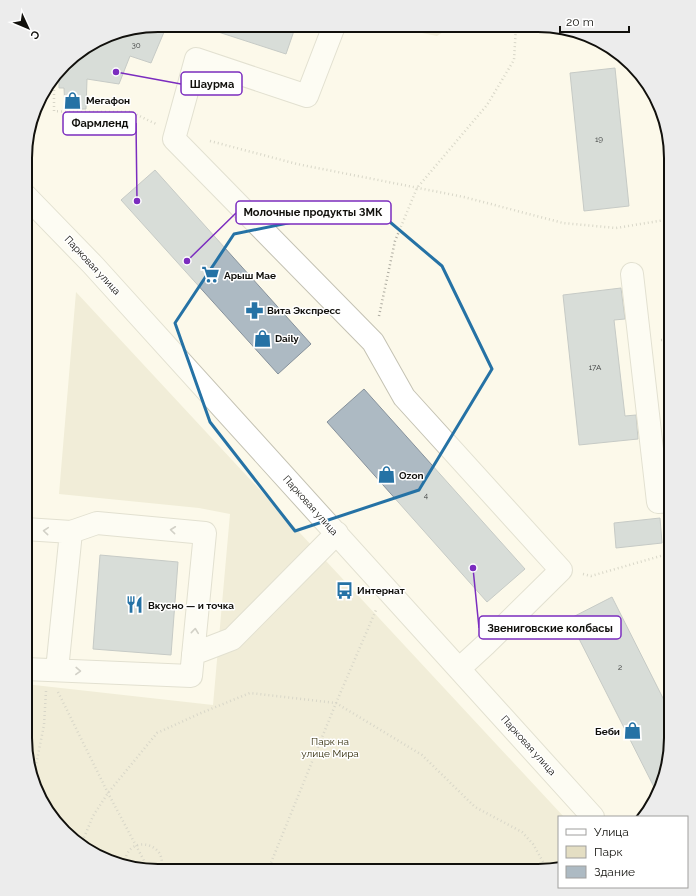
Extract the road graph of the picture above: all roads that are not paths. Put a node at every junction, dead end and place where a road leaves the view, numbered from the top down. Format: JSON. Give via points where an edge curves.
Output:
{"nodes":[{"id":1,"x":332,"y":32,"type":"edge"},
{"id":2,"x":32,"y":202,"type":"edge"},
{"id":3,"x":632,"y":274,"type":"dead end"},
{"id":4,"x":664,"y":502,"type":"edge"},
{"id":5,"x":32,"y":529,"type":"edge"},
{"id":6,"x":71,"y":532,"type":"junction"},
{"id":7,"x":337,"y":533,"type":"junction"},
{"id":8,"x":193,"y":654,"type":"junction"},
{"id":9,"x":460,"y":668,"type":"junction"},
{"id":10,"x":32,"y":669,"type":"edge"},
{"id":11,"x":52,"y":670,"type":"junction"},
{"id":12,"x":592,"y":816,"type":"edge"}],
"edges":[{"from":1,"to":9,"type":"street","via":[[307,96],[196,59],[174,139],[373,342],[404,397],[561,570]]},
{"from":2,"to":7,"type":"street","name":"Парковая улица","via":[[93,265]]},
{"from":3,"to":4,"type":"street","via":[[658,502]]},
{"from":6,"to":5,"type":"street","one_way":true},
{"from":8,"to":6,"type":"street","one_way":true,"via":[[205,533],[97,523]]},
{"from":6,"to":11,"type":"street"},
{"from":7,"to":8,"type":"street","via":[[232,639]]},
{"from":7,"to":9,"type":"street","name":"Парковая улица"},
{"from":11,"to":8,"type":"street","one_way":true,"via":[[191,676]]},
{"from":9,"to":12,"type":"street","name":"Парковая улица"},
{"from":10,"to":11,"type":"street"}]}
